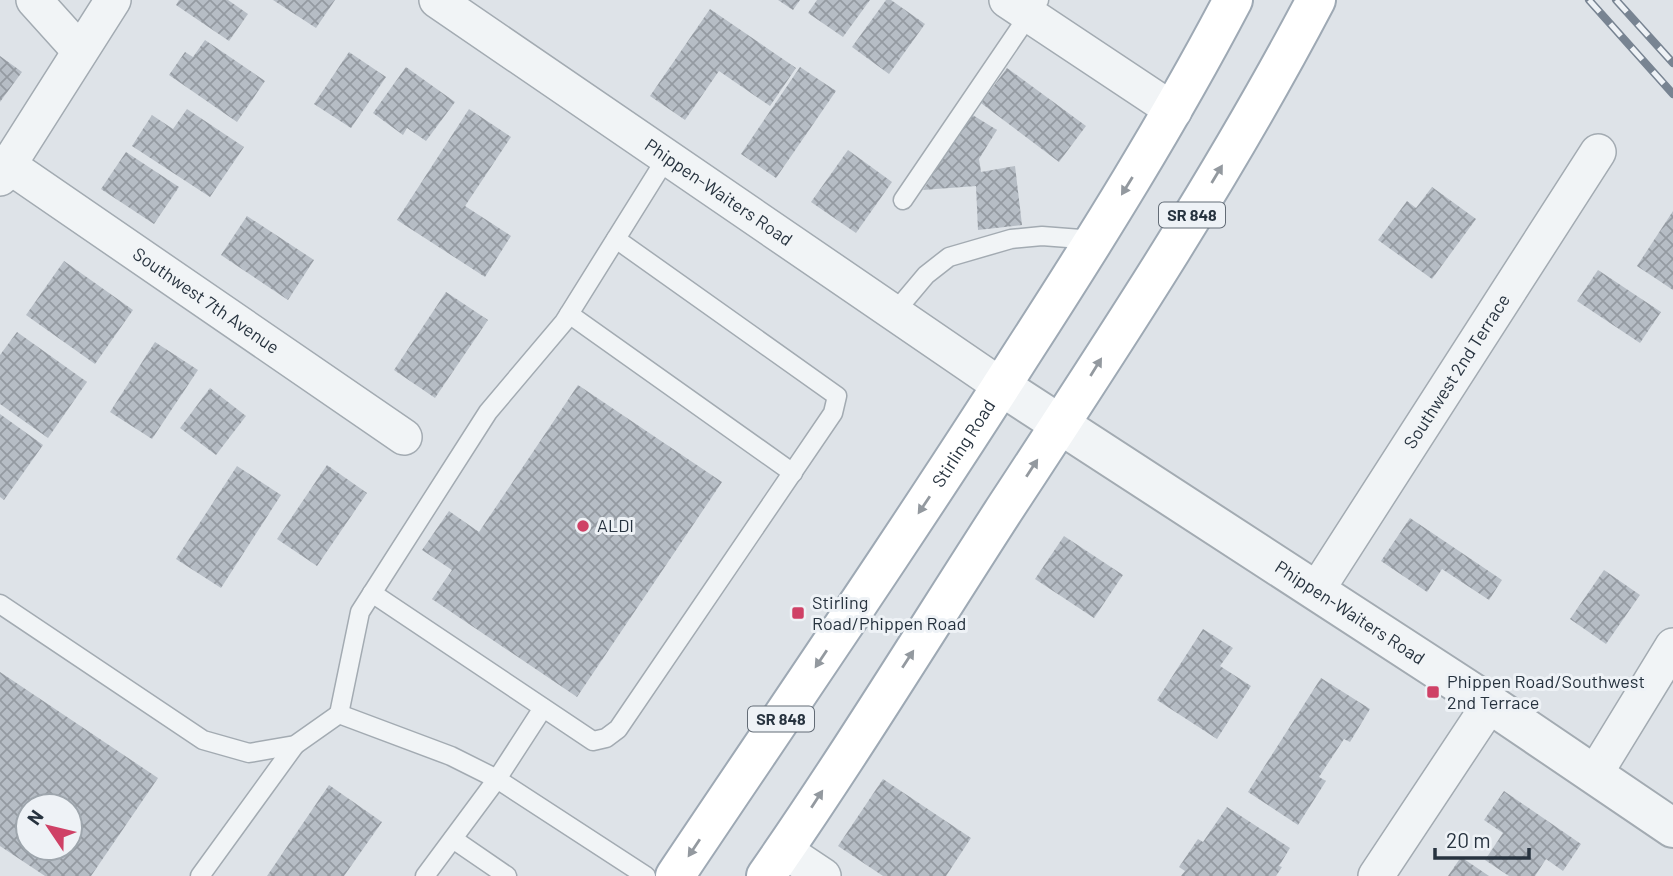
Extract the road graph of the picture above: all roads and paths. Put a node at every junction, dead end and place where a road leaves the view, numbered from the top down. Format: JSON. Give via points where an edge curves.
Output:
{"nodes":[{"id":1,"x":34,"y":0,"type":"edge"},
{"id":2,"x":113,"y":0,"type":"edge"},
{"id":3,"x":437,"y":0,"type":"edge"},
{"id":4,"x":1233,"y":0,"type":"edge"},
{"id":5,"x":1316,"y":0,"type":"edge"},
{"id":6,"x":1025,"y":5,"type":"edge"},
{"id":7,"x":80,"y":51,"type":"junction"},
{"id":8,"x":1174,"y":111,"type":"junction"},
{"id":9,"x":1598,"y":152,"type":"dead end"},
{"id":10,"x":667,"y":157,"type":"junction"},
{"id":11,"x":4,"y":172,"type":"edge"},
{"id":12,"x":903,"y":200,"type":"dead end"},
{"id":13,"x":616,"y":239,"type":"junction"},
{"id":14,"x":1094,"y":240,"type":"junction"},
{"id":15,"x":894,"y":313,"type":"junction"},
{"id":16,"x":569,"y":314,"type":"junction"},
{"id":17,"x":1002,"y":386,"type":"junction"},
{"id":18,"x":1060,"y":425,"type":"junction"},
{"id":19,"x":404,"y":437,"type":"dead end"},
{"id":20,"x":793,"y":473,"type":"junction"},
{"id":21,"x":1316,"y":591,"type":"junction"},
{"id":22,"x":372,"y":593,"type":"junction"},
{"id":23,"x":0,"y":604,"type":"edge"},
{"id":24,"x":1673,"y":646,"type":"edge"},
{"id":25,"x":1490,"y":704,"type":"junction"},
{"id":26,"x":543,"y":708,"type":"junction"},
{"id":27,"x":339,"y":714,"type":"junction"},
{"id":28,"x":295,"y":745,"type":"junction"},
{"id":29,"x":1594,"y":775,"type":"junction"},
{"id":30,"x":497,"y":779,"type":"junction"},
{"id":31,"x":1673,"y":828,"type":"edge"},
{"id":32,"x":453,"y":839,"type":"junction"},
{"id":33,"x":775,"y":863,"type":"edge"},
{"id":34,"x":200,"y":876,"type":"edge"},
{"id":35,"x":425,"y":876,"type":"edge"},
{"id":36,"x":507,"y":876,"type":"edge"},
{"id":37,"x":646,"y":876,"type":"edge"},
{"id":38,"x":675,"y":876,"type":"edge"},
{"id":39,"x":823,"y":876,"type":"edge"},
{"id":40,"x":1376,"y":876,"type":"edge"}],
"edges":[{"from":1,"to":7,"type":"street"},
{"from":2,"to":7,"type":"street"},
{"from":3,"to":10,"type":"street","name":"Phippen-Waiters Road"},
{"from":4,"to":8,"type":"main road","name":"Stirling Road","number":"SR 848"},
{"from":18,"to":5,"type":"main road","number":"SR 848","one_way":true,"via":[[1228,156]]},
{"from":6,"to":8,"type":"street"},
{"from":6,"to":12,"type":"lane"},
{"from":7,"to":11,"type":"street"},
{"from":8,"to":14,"type":"main road","name":"Stirling Road","number":"SR 848","one_way":true},
{"from":9,"to":21,"type":"street","name":"Southwest 2nd Terrace"},
{"from":10,"to":13,"type":"lane"},
{"from":10,"to":15,"type":"street","name":"Phippen-Waiters Road"},
{"from":11,"to":19,"type":"street","name":"Southwest 7th Avenue"},
{"from":13,"to":16,"type":"lane"},
{"from":13,"to":20,"type":"lane","via":[[837,396],[833,413]]},
{"from":14,"to":15,"type":"lane","via":[[1011,239],[949,257],[926,275]]},
{"from":14,"to":17,"type":"main road","name":"Stirling Road","number":"SR 848"},
{"from":15,"to":17,"type":"street","name":"Phippen-Waiters Road"},
{"from":16,"to":20,"type":"lane"},
{"from":16,"to":22,"type":"lane","via":[[488,412]]},
{"from":17,"to":18,"type":"street","name":"Phippen-Waiters Road"},
{"from":17,"to":38,"type":"main road","name":"Stirling Road","number":"SR 848","one_way":true},
{"from":18,"to":21,"type":"street","name":"Phippen-Waiters Road"},
{"from":33,"to":18,"type":"main road","number":"SR 848","one_way":true},
{"from":20,"to":26,"type":"lane","via":[[618,729],[593,741]]},
{"from":21,"to":25,"type":"street","name":"Phippen-Waiters Road"},
{"from":22,"to":26,"type":"lane"},
{"from":22,"to":27,"type":"lane","via":[[360,612]]},
{"from":23,"to":28,"type":"lane","via":[[203,740],[249,753]]},
{"from":24,"to":29,"type":"street"},
{"from":25,"to":29,"type":"street","name":"Phippen-Waiters Road"},
{"from":25,"to":40,"type":"street"},
{"from":26,"to":30,"type":"lane"},
{"from":27,"to":28,"type":"lane"},
{"from":27,"to":30,"type":"lane","via":[[451,756]]},
{"from":28,"to":34,"type":"lane"},
{"from":29,"to":31,"type":"street","name":"Phippen-Waiters Road"},
{"from":30,"to":32,"type":"lane"},
{"from":30,"to":37,"type":"lane"},
{"from":32,"to":35,"type":"lane"},
{"from":32,"to":36,"type":"lane"},
{"from":33,"to":39,"type":"street"}]}
